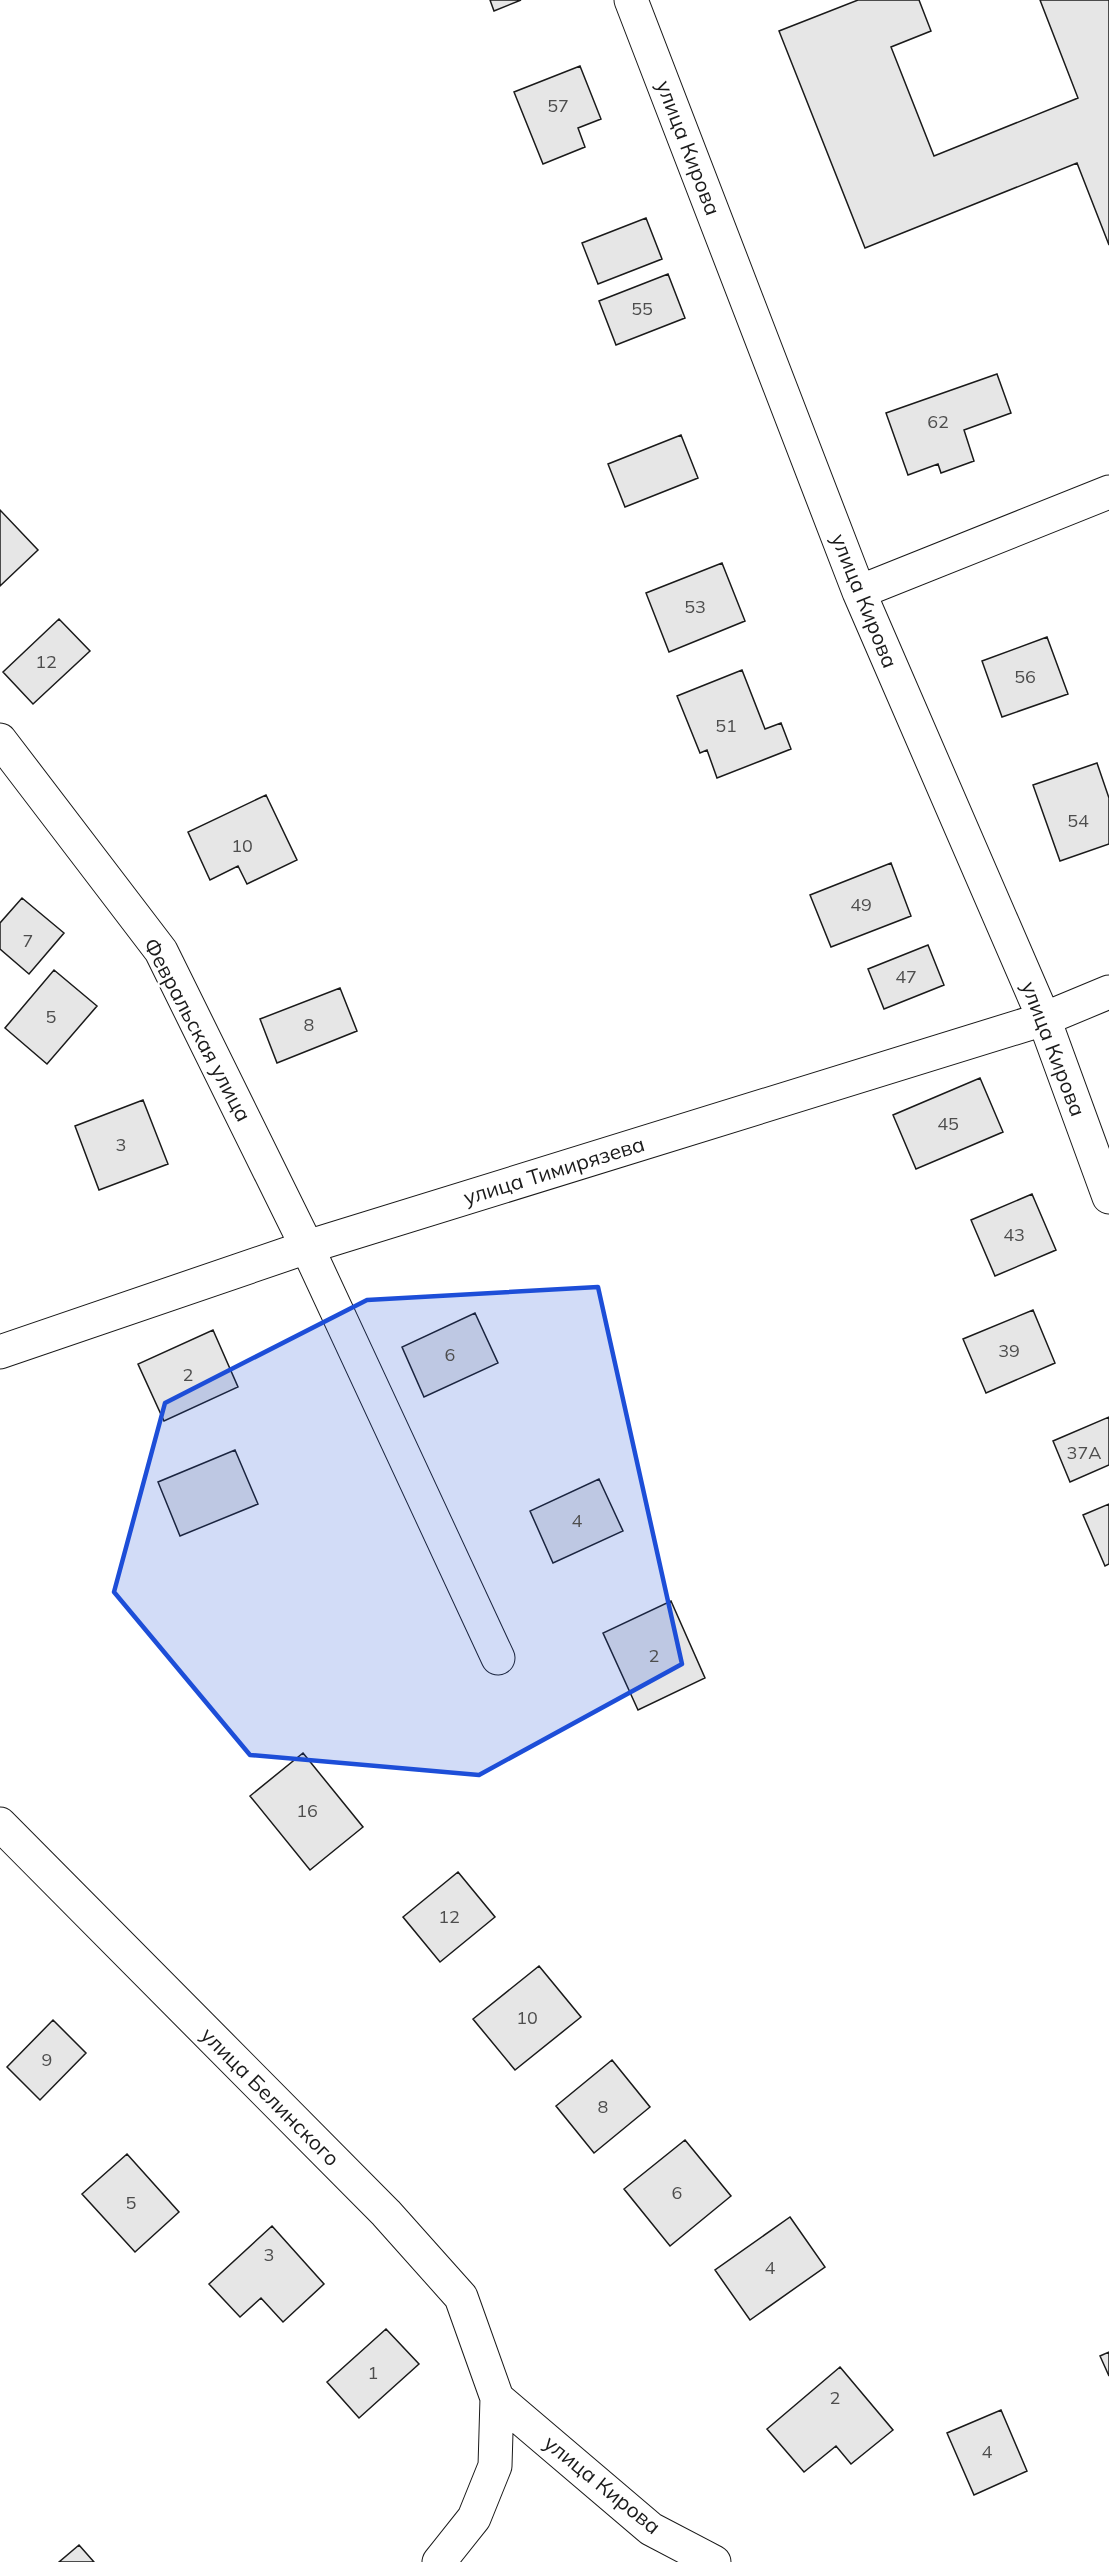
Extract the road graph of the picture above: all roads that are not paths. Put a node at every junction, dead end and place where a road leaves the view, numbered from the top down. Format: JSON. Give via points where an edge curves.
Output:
{"nodes":[{"id":1,"x":631,"y":0,"type":"edge"},
{"id":2,"x":1109,"y":492,"type":"edge"},
{"id":3,"x":859,"y":592,"type":"junction"},
{"id":4,"x":0,"y":740,"type":"edge"},
{"id":5,"x":1109,"y":992,"type":"edge"},
{"id":6,"x":1044,"y":1019,"type":"junction"},
{"id":7,"x":1109,"y":1197,"type":"edge"},
{"id":8,"x":307,"y":1247,"type":"junction"},
{"id":9,"x":0,"y":1352,"type":"edge"},
{"id":10,"x":498,"y":1658,"type":"dead end"},
{"id":11,"x":0,"y":1824,"type":"edge"},
{"id":12,"x":497,"y":2398,"type":"junction"},
{"id":13,"x":439,"y":2562,"type":"edge"},
{"id":14,"x":714,"y":2562,"type":"edge"}],
"edges":[{"from":1,"to":3,"type":"street","name":"улица Кирова"},
{"from":2,"to":3,"type":"street"},
{"from":3,"to":6,"type":"street","name":"улица Кирова"},
{"from":4,"to":8,"type":"street","name":"Февральская улица","via":[[161,951]]},
{"from":5,"to":6,"type":"street","name":"улица Тимирязева"},
{"from":6,"to":7,"type":"street","name":"улица Кирова"},
{"from":6,"to":8,"type":"street","name":"улица Тимирязева"},
{"from":8,"to":9,"type":"street","name":"улица Тимирязева"},
{"from":8,"to":10,"type":"street","name":"Февральская улица"},
{"from":11,"to":12,"type":"street","name":"улица Белинского","via":[[386,2213],[461,2297]]},
{"from":12,"to":13,"type":"street","via":[[495,2466],[474,2518]]},
{"from":12,"to":14,"type":"street","name":"улица Кирова","via":[[651,2529]]}]}
